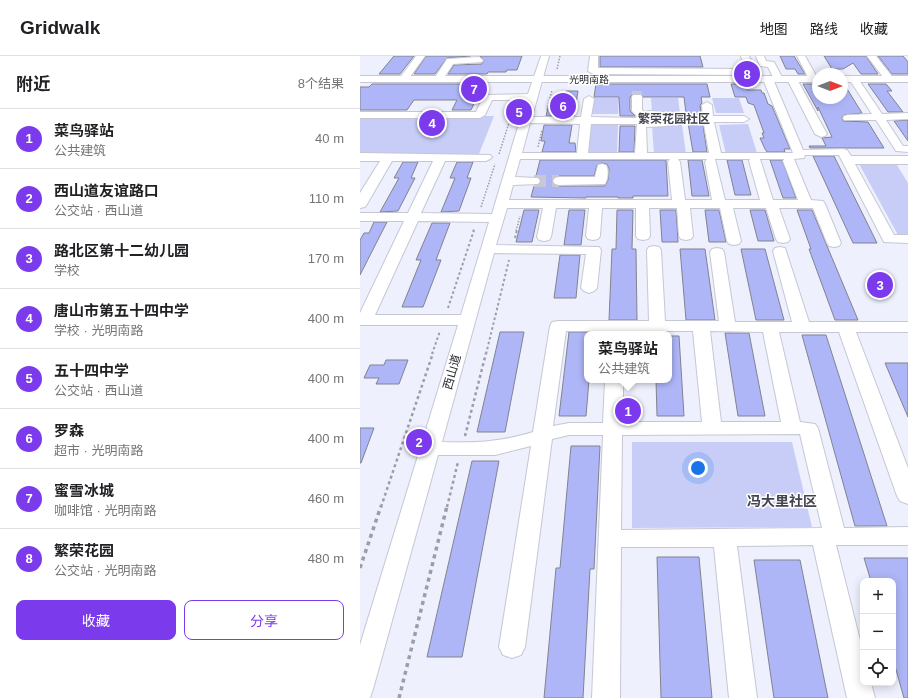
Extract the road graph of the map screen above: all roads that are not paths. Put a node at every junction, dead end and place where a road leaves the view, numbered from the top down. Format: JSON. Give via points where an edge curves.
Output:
{"nodes":[{"id":1,"x":421,"y":56,"type":"edge"},
{"id":2,"x":545,"y":56,"type":"edge"},
{"id":3,"x":594,"y":56,"type":"edge"},
{"id":4,"x":745,"y":56,"type":"edge"},
{"id":5,"x":760,"y":56,"type":"edge"},
{"id":6,"x":801,"y":56,"type":"edge"},
{"id":7,"x":871,"y":56,"type":"edge"},
{"id":8,"x":479,"y":60,"type":"dead end"},
{"id":9,"x":708,"y":61,"type":"dead end"},
{"id":10,"x":812,"y":73,"type":"edge"},
{"id":11,"x":711,"y":76,"type":"junction"},
{"id":12,"x":360,"y":79,"type":"edge"},
{"id":13,"x":404,"y":79,"type":"junction"},
{"id":14,"x":439,"y":79,"type":"junction"},
{"id":15,"x":550,"y":79,"type":"junction"},
{"id":16,"x":773,"y":79,"type":"junction"},
{"id":17,"x":792,"y":79,"type":"junction"},
{"id":18,"x":812,"y":79,"type":"edge"},
{"id":19,"x":848,"y":79,"type":"edge"},
{"id":20,"x":889,"y":79,"type":"junction"},
{"id":21,"x":908,"y":79,"type":"edge"},
{"id":22,"x":637,"y":89,"type":"junction"},
{"id":23,"x":532,"y":97,"type":"junction"},
{"id":24,"x":589,"y":99,"type":"dead end"},
{"id":25,"x":707,"y":105,"type":"dead end"},
{"id":26,"x":360,"y":115,"type":"edge"},
{"id":27,"x":908,"y":116,"type":"edge"},
{"id":28,"x":879,"y":117,"type":"junction"},
{"id":29,"x":848,"y":118,"type":"dead end"},
{"id":30,"x":586,"y":119,"type":"junction"},
{"id":31,"x":643,"y":119,"type":"junction"},
{"id":32,"x":708,"y":119,"type":"junction"},
{"id":33,"x":744,"y":119,"type":"dead end"},
{"id":34,"x":525,"y":120,"type":"junction"},
{"id":35,"x":821,"y":134,"type":"dead end"},
{"id":36,"x":908,"y":149,"type":"edge"},
{"id":37,"x":807,"y":152,"type":"dead end"},
{"id":38,"x":515,"y":156,"type":"junction"},
{"id":39,"x":582,"y":156,"type":"junction"},
{"id":40,"x":641,"y":156,"type":"junction"},
{"id":41,"x":360,"y":157,"type":"edge"},
{"id":42,"x":388,"y":157,"type":"junction"},
{"id":43,"x":441,"y":157,"type":"junction"},
{"id":44,"x":486,"y":157,"type":"dead end"},
{"id":45,"x":714,"y":159,"type":"junction"},
{"id":46,"x":847,"y":160,"type":"junction"},
{"id":47,"x":908,"y":160,"type":"edge"},
{"id":48,"x":755,"y":161,"type":"dead end"},
{"id":49,"x":789,"y":161,"type":"dead end"},
{"id":50,"x":674,"y":162,"type":"dead end"},
{"id":51,"x":602,"y":168,"type":"dead end"},
{"id":52,"x":508,"y":181,"type":"junction"},
{"id":53,"x":534,"y":181,"type":"tunnel mouth"},
{"id":54,"x":559,"y":181,"type":"tunnel mouth"},
{"id":55,"x":360,"y":204,"type":"edge"},
{"id":56,"x":550,"y":204,"type":"junction"},
{"id":57,"x":596,"y":204,"type":"junction"},
{"id":58,"x":642,"y":204,"type":"junction"},
{"id":59,"x":681,"y":204,"type":"junction"},
{"id":60,"x":722,"y":204,"type":"junction"},
{"id":61,"x":770,"y":204,"type":"junction"},
{"id":62,"x":806,"y":204,"type":"junction"},
{"id":63,"x":499,"y":211,"type":"junction"},
{"id":64,"x":360,"y":217,"type":"edge"},
{"id":65,"x":413,"y":217,"type":"junction"},
{"id":66,"x":593,"y":236,"type":"dead end"},
{"id":67,"x":643,"y":236,"type":"dead end"},
{"id":68,"x":686,"y":236,"type":"dead end"},
{"id":69,"x":544,"y":237,"type":"dead end"},
{"id":70,"x":908,"y":239,"type":"edge"},
{"id":71,"x":734,"y":241,"type":"dead end"},
{"id":72,"x":834,"y":243,"type":"dead end"},
{"id":73,"x":488,"y":249,"type":"junction"},
{"id":74,"x":654,"y":250,"type":"dead end"},
{"id":75,"x":717,"y":252,"type":"dead end"},
{"id":76,"x":589,"y":288,"type":"dead end"},
{"id":77,"x":362,"y":320,"type":"edge"},
{"id":78,"x":467,"y":320,"type":"junction"},
{"id":79,"x":657,"y":326,"type":"junction"},
{"id":80,"x":701,"y":326,"type":"junction"},
{"id":81,"x":728,"y":327,"type":"junction"},
{"id":82,"x":770,"y":327,"type":"junction"},
{"id":83,"x":802,"y":327,"type":"junction"},
{"id":84,"x":846,"y":327,"type":"junction"},
{"id":85,"x":908,"y":327,"type":"edge"},
{"id":86,"x":616,"y":330,"type":"edge"},
{"id":87,"x":614,"y":383,"type":"edge"},
{"id":88,"x":712,"y":428,"type":"junction"},
{"id":89,"x":792,"y":428,"type":"junction"},
{"id":90,"x":613,"y":429,"type":"junction"},
{"id":91,"x":542,"y":435,"type":"junction"},
{"id":92,"x":430,"y":448,"type":"junction"},
{"id":93,"x":908,"y":496,"type":"edge"},
{"id":94,"x":828,"y":536,"type":"junction"},
{"id":95,"x":908,"y":536,"type":"edge"},
{"id":96,"x":724,"y":537,"type":"junction"},
{"id":97,"x":610,"y":538,"type":"junction"},
{"id":98,"x":512,"y":647,"type":"dead end"},
{"id":99,"x":360,"y":689,"type":"edge"},
{"id":100,"x":606,"y":698,"type":"edge"},
{"id":101,"x":743,"y":698,"type":"edge"},
{"id":102,"x":861,"y":698,"type":"edge"}],
"edges":[{"from":1,"to":13,"type":"street"},
{"from":2,"to":15,"type":"street","name":"西山道"},
{"from":3,"to":11,"type":"street","via":[[592,71],[653,67]]},
{"from":4,"to":11,"type":"street","via":[[749,70]]},
{"from":5,"to":16,"type":"street","via":[[763,64],[771,64]]},
{"from":6,"to":10,"type":"street"},
{"from":7,"to":20,"type":"street"},
{"from":8,"to":14,"type":"street","via":[[450,61]]},
{"from":9,"to":11,"type":"street"},
{"from":11,"to":16,"type":"main road","name":"光明南路"},
{"from":11,"to":22,"type":"main road","name":"光明南路"},
{"from":12,"to":13,"type":"main road","name":"光明南路"},
{"from":13,"to":14,"type":"main road","name":"光明南路"},
{"from":14,"to":15,"type":"main road","name":"光明南路"},
{"from":15,"to":22,"type":"main road","name":"光明南路"},
{"from":15,"to":23,"type":"street","name":"西山道","via":[[536,84]]},
{"from":16,"to":17,"type":"main road","name":"光明南路"},
{"from":16,"to":45,"type":"street","via":[[800,156]]},
{"from":17,"to":18,"type":"main road","name":"光明南路"},
{"from":17,"to":35,"type":"street"},
{"from":19,"to":20,"type":"main road"},
{"from":19,"to":28,"type":"street"},
{"from":20,"to":21,"type":"main road"},
{"from":22,"to":31,"type":"street","via":[[638,111]]},
{"from":23,"to":26,"type":"street","via":[[488,97],[480,115]]},
{"from":23,"to":34,"type":"street","name":"西山道"},
{"from":24,"to":30,"type":"street"},
{"from":25,"to":32,"type":"street"},
{"from":27,"to":28,"type":"street"},
{"from":28,"to":29,"type":"street"},
{"from":28,"to":36,"type":"street","via":[[900,149]]},
{"from":30,"to":31,"type":"street"},
{"from":30,"to":34,"type":"street"},
{"from":30,"to":39,"type":"street"},
{"from":31,"to":40,"type":"street"},
{"from":32,"to":33,"type":"street"},
{"from":32,"to":45,"type":"street"},
{"from":34,"to":38,"type":"street","name":"西山道"},
{"from":37,"to":46,"type":"street","via":[[843,152]]},
{"from":38,"to":39,"type":"street"},
{"from":38,"to":52,"type":"street","name":"西山道"},
{"from":39,"to":40,"type":"street"},
{"from":40,"to":45,"type":"street"},
{"from":41,"to":42,"type":"street"},
{"from":42,"to":43,"type":"street"},
{"from":42,"to":55,"type":"street"},
{"from":43,"to":44,"type":"street"},
{"from":43,"to":65,"type":"street"},
{"from":45,"to":60,"type":"street"},
{"from":46,"to":47,"type":"street"},
{"from":46,"to":70,"type":"street","via":[[889,239]]},
{"from":48,"to":61,"type":"street"},
{"from":49,"to":62,"type":"street"},
{"from":50,"to":59,"type":"street"},
{"from":51,"to":54,"type":"street","via":[[601,181],[573,175]]},
{"from":52,"to":53,"type":"street"},
{"from":52,"to":63,"type":"street","name":"西山道"},
{"from":56,"to":57,"type":"street"},
{"from":56,"to":63,"type":"street","via":[[523,204]]},
{"from":56,"to":69,"type":"street"},
{"from":57,"to":58,"type":"street"},
{"from":57,"to":66,"type":"street"},
{"from":58,"to":59,"type":"street"},
{"from":58,"to":67,"type":"street"},
{"from":59,"to":60,"type":"street"},
{"from":59,"to":68,"type":"street"},
{"from":60,"to":61,"type":"street"},
{"from":60,"to":71,"type":"street"},
{"from":61,"to":62,"type":"street"},
{"from":61,"to":83,"type":"street"},
{"from":62,"to":72,"type":"street","via":[[818,204]]},
{"from":63,"to":65,"type":"street"},
{"from":63,"to":73,"type":"street","name":"西山道"},
{"from":64,"to":65,"type":"street"},
{"from":65,"to":77,"type":"street"},
{"from":73,"to":76,"type":"street","via":[[594,250]]},
{"from":73,"to":78,"type":"street","name":"西山道"},
{"from":74,"to":79,"type":"street"},
{"from":75,"to":81,"type":"street"},
{"from":77,"to":78,"type":"street"},
{"from":78,"to":92,"type":"street","name":"西山道"},
{"from":79,"to":80,"type":"street"},
{"from":79,"to":86,"type":"street"},
{"from":80,"to":81,"type":"street"},
{"from":80,"to":88,"type":"street"},
{"from":81,"to":82,"type":"street"},
{"from":82,"to":83,"type":"street"},
{"from":82,"to":89,"type":"street"},
{"from":83,"to":84,"type":"street"},
{"from":84,"to":85,"type":"street"},
{"from":84,"to":93,"type":"street"},
{"from":86,"to":91,"type":"street","via":[[558,326]]},
{"from":87,"to":90,"type":"street"},
{"from":88,"to":89,"type":"street"},
{"from":88,"to":90,"type":"street"},
{"from":89,"to":94,"type":"street","via":[[808,428]]},
{"from":90,"to":91,"type":"street","via":[[569,429]]},
{"from":90,"to":97,"type":"street"},
{"from":91,"to":92,"type":"street","via":[[488,449]]},
{"from":91,"to":98,"type":"street"},
{"from":92,"to":99,"type":"street","name":"西山道"},
{"from":94,"to":95,"type":"street"},
{"from":94,"to":96,"type":"street"},
{"from":94,"to":102,"type":"street"},
{"from":96,"to":97,"type":"street"},
{"from":96,"to":101,"type":"street"},
{"from":97,"to":100,"type":"street"}]}
